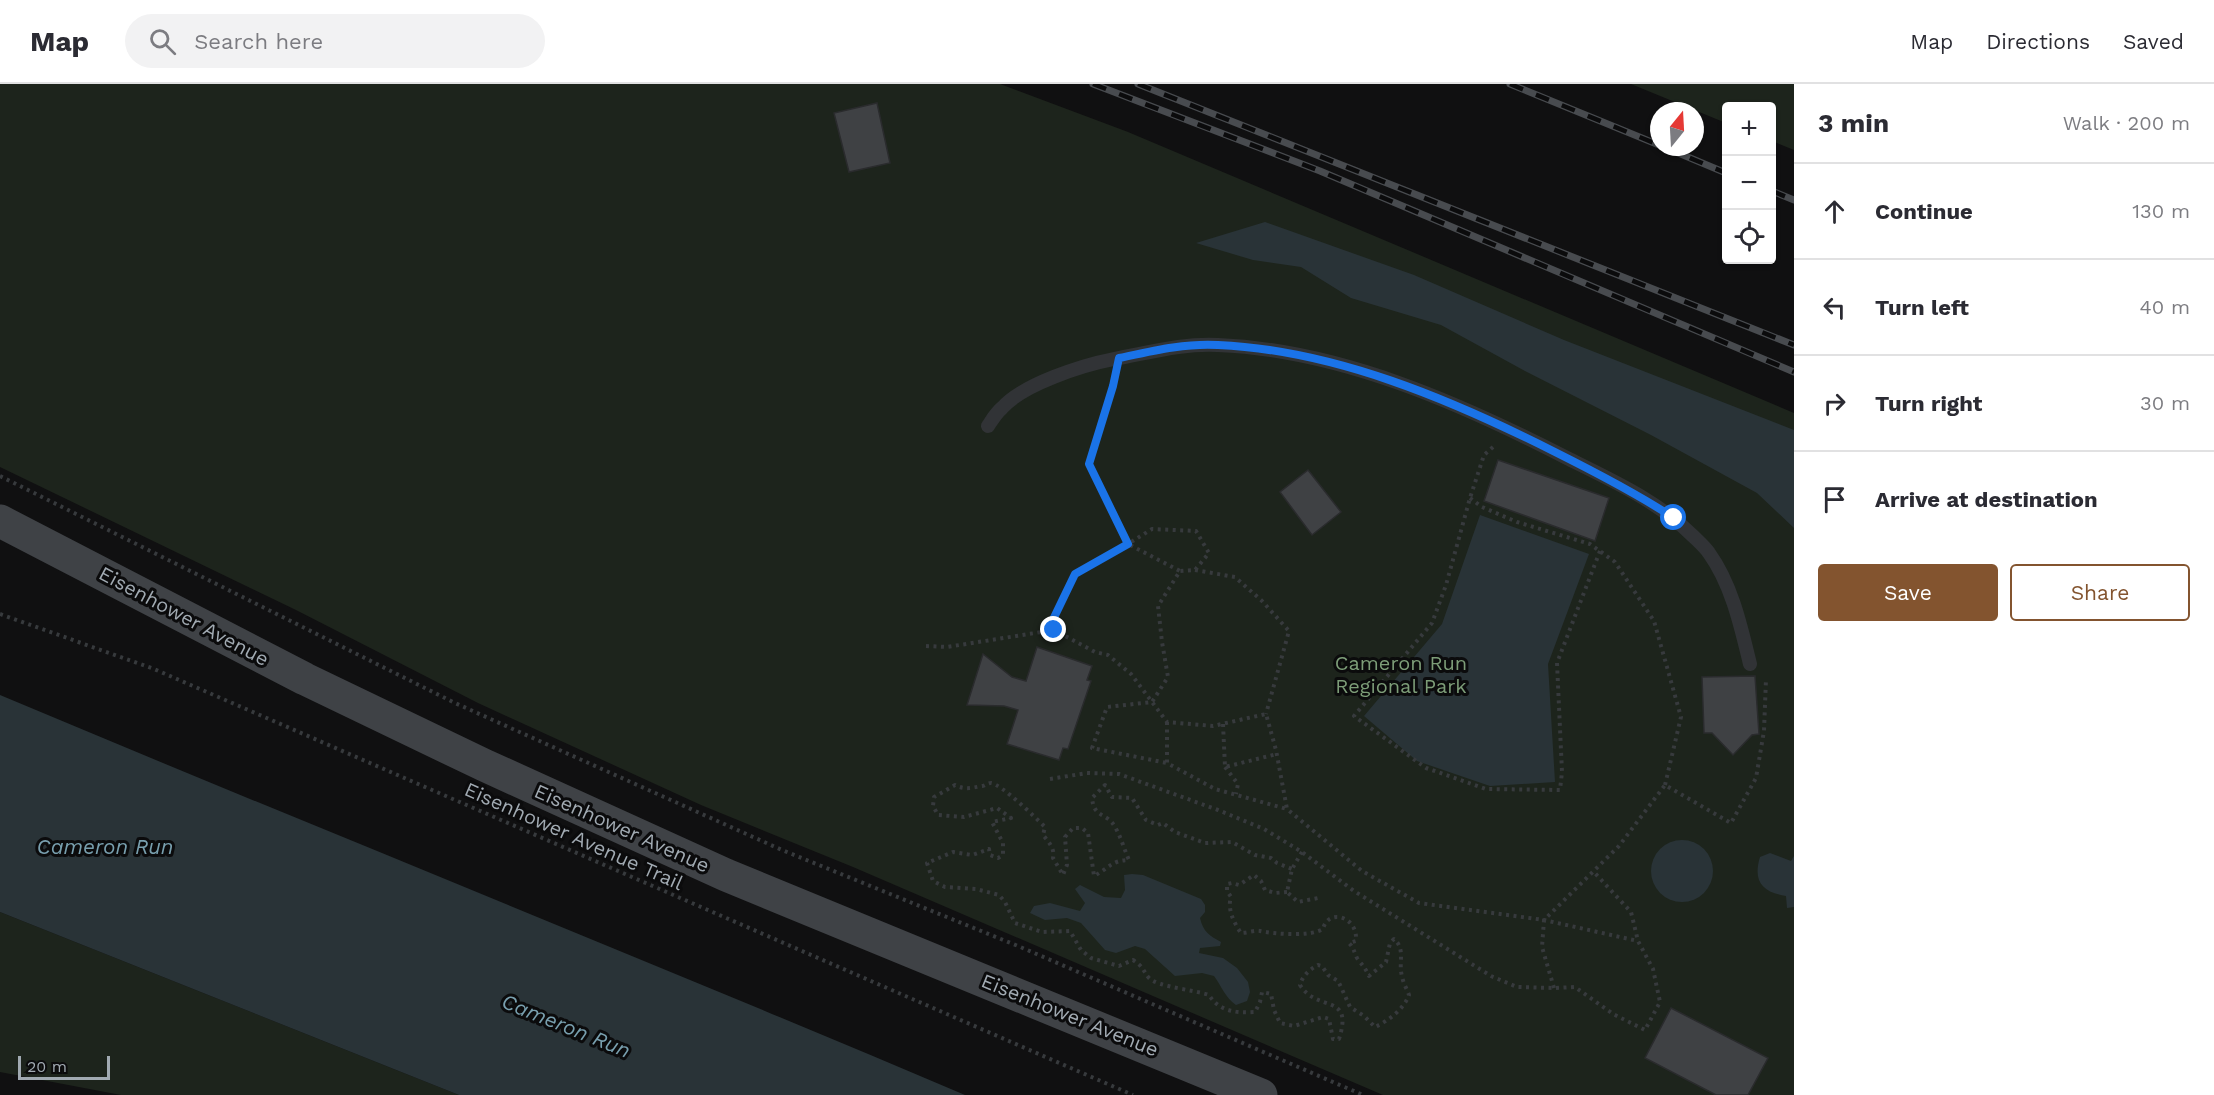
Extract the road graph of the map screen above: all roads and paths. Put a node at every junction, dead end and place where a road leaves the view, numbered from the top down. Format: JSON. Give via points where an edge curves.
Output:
{"nodes":[{"id":1,"x":1119,"y":358,"type":"junction"},
{"id":2,"x":988,"y":426,"type":"dead end"},
{"id":3,"x":1510,"y":429,"type":"junction"},
{"id":4,"x":0,"y":476,"type":"edge"},
{"id":5,"x":1470,"y":498,"type":"junction"},
{"id":6,"x":0,"y":521,"type":"edge"},
{"id":7,"x":1128,"y":544,"type":"junction"},
{"id":8,"x":1600,"y":551,"type":"junction"},
{"id":9,"x":1195,"y":570,"type":"junction"},
{"id":10,"x":1180,"y":571,"type":"junction"},
{"id":11,"x":0,"y":614,"type":"edge"},
{"id":12,"x":1047,"y":632,"type":"junction"},
{"id":13,"x":926,"y":646,"type":"dead end"},
{"id":14,"x":1750,"y":664,"type":"joint"},
{"id":15,"x":1152,"y":702,"type":"junction"},
{"id":16,"x":1266,"y":714,"type":"junction"},
{"id":17,"x":1167,"y":722,"type":"junction"},
{"id":18,"x":1222,"y":724,"type":"junction"},
{"id":19,"x":1277,"y":754,"type":"junction"},
{"id":20,"x":1167,"y":763,"type":"junction"},
{"id":21,"x":1225,"y":767,"type":"junction"},
{"id":22,"x":1050,"y":779,"type":"dead end"},
{"id":23,"x":1665,"y":785,"type":"junction"},
{"id":24,"x":1236,"y":794,"type":"junction"},
{"id":25,"x":1287,"y":809,"type":"junction"},
{"id":26,"x":1302,"y":852,"type":"junction"},
{"id":27,"x":1292,"y":868,"type":"junction"},
{"id":28,"x":1593,"y":871,"type":"junction"},
{"id":29,"x":1287,"y":892,"type":"junction"},
{"id":30,"x":1318,"y":898,"type":"dead end"},
{"id":31,"x":1544,"y":920,"type":"junction"},
{"id":32,"x":1638,"y":941,"type":"junction"},
{"id":33,"x":1554,"y":988,"type":"junction"},
{"id":34,"x":1133,"y":1095,"type":"edge"},
{"id":35,"x":1261,"y":1095,"type":"edge"},
{"id":36,"x":1363,"y":1095,"type":"edge"}],
"edges":[{"from":1,"to":2,"type":"lane","via":[[1044,381],[1002,406]]},
{"from":1,"to":3,"type":"lane","via":[[1165,348],[1217,345],[1289,353],[1408,387]]},
{"from":1,"to":7,"type":"path","via":[[1089,464]]},
{"from":3,"to":5,"type":"path","via":[[1484,455]]},
{"from":3,"to":14,"type":"lane","via":[[1637,494],[1681,524],[1709,552],[1723,580],[1737,612]]},
{"from":4,"to":36,"type":"path","via":[[455,703],[782,850],[1018,946]]},
{"from":5,"to":8,"type":"path","via":[[1516,522],[1590,544]]},
{"from":5,"to":8,"type":"path","via":[[1432,623],[1354,717],[1426,768],[1486,789],[1560,790],[1563,772],[1557,663]]},
{"from":6,"to":35,"type":"main road","name":"Eisenhower Avenue","via":[[305,679],[484,765],[726,875]]},
{"from":7,"to":9,"type":"path","via":[[1152,529],[1196,531],[1209,553]]},
{"from":7,"to":10,"type":"path"},
{"from":7,"to":12,"type":"path","via":[[1075,574]]},
{"from":8,"to":23,"type":"path","via":[[1615,562],[1654,621],[1681,717]]},
{"from":9,"to":10,"type":"path"},
{"from":9,"to":16,"type":"path","via":[[1235,577],[1289,631]]},
{"from":10,"to":15,"type":"path","via":[[1158,606],[1168,676]]},
{"from":11,"to":34,"type":"path","name":"Eisenhower Avenue Trail","via":[[154,669]]},
{"from":12,"to":13,"type":"path","via":[[947,647]]},
{"from":12,"to":15,"type":"path","via":[[1054,630],[1108,655],[1131,674]]},
{"from":14,"to":23,"type":"path","via":[[1766,676],[1764,731],[1756,778],[1731,823]]},
{"from":15,"to":17,"type":"path"},
{"from":15,"to":20,"type":"path","via":[[1107,707],[1092,748]]},
{"from":16,"to":18,"type":"path"},
{"from":16,"to":19,"type":"path"},
{"from":17,"to":18,"type":"path"},
{"from":17,"to":20,"type":"path"},
{"from":18,"to":21,"type":"path"},
{"from":19,"to":21,"type":"path"},
{"from":19,"to":25,"type":"path"},
{"from":20,"to":24,"type":"path","via":[[1215,789]]},
{"from":21,"to":24,"type":"path","via":[[1238,784]]},
{"from":22,"to":26,"type":"path","via":[[1087,772],[1119,774],[1264,829]]},
{"from":23,"to":28,"type":"path","via":[[1631,832]]},
{"from":24,"to":25,"type":"path"},
{"from":25,"to":31,"type":"path","via":[[1362,871],[1419,903]]},
{"from":26,"to":27,"type":"path"},
{"from":26,"to":33,"type":"path","via":[[1354,891],[1491,976],[1517,987]]},
{"from":27,"to":29,"type":"path"},
{"from":27,"to":29,"type":"path","via":[[1232,842],[1205,843],[1163,823],[1146,820],[1132,798],[1112,797],[1105,785],[1092,798],[1093,804],[1096,812],[1115,825],[1129,860],[1117,860],[1094,876],[1088,834],[1082,828],[1073,828],[1065,837],[1067,865],[1063,874],[1043,836],[1045,827],[1017,798],[997,786],[991,783],[964,789],[955,785],[934,797],[938,815],[964,817],[997,808],[1011,818],[992,822],[1004,843],[1003,855],[990,855],[988,849],[972,855],[954,852],[927,863],[933,881],[945,887],[999,895],[1015,923],[1042,932],[1070,931],[1091,958],[1119,966],[1133,960],[1143,966],[1149,978],[1209,995],[1216,1005],[1232,1012],[1255,1012],[1262,992],[1271,994],[1280,1023],[1294,1026],[1323,1017],[1329,1019],[1333,1039],[1339,1039],[1342,1014],[1338,1008],[1309,997],[1300,985],[1302,978],[1318,965],[1338,981],[1350,1007],[1375,1027],[1406,1004],[1409,995],[1402,977],[1401,950],[1394,939],[1386,962],[1369,976],[1349,944],[1356,941],[1355,926],[1337,917],[1329,918],[1317,933],[1241,933],[1232,916],[1227,884],[1239,885],[1254,875],[1265,890]]},
{"from":28,"to":31,"type":"path"},
{"from":28,"to":32,"type":"path","via":[[1631,912]]},
{"from":29,"to":30,"type":"path","via":[[1298,902]]},
{"from":31,"to":32,"type":"path"},
{"from":31,"to":33,"type":"path","via":[[1542,947]]},
{"from":32,"to":33,"type":"path","via":[[1653,969],[1660,1002],[1644,1030],[1575,987]]}]}
